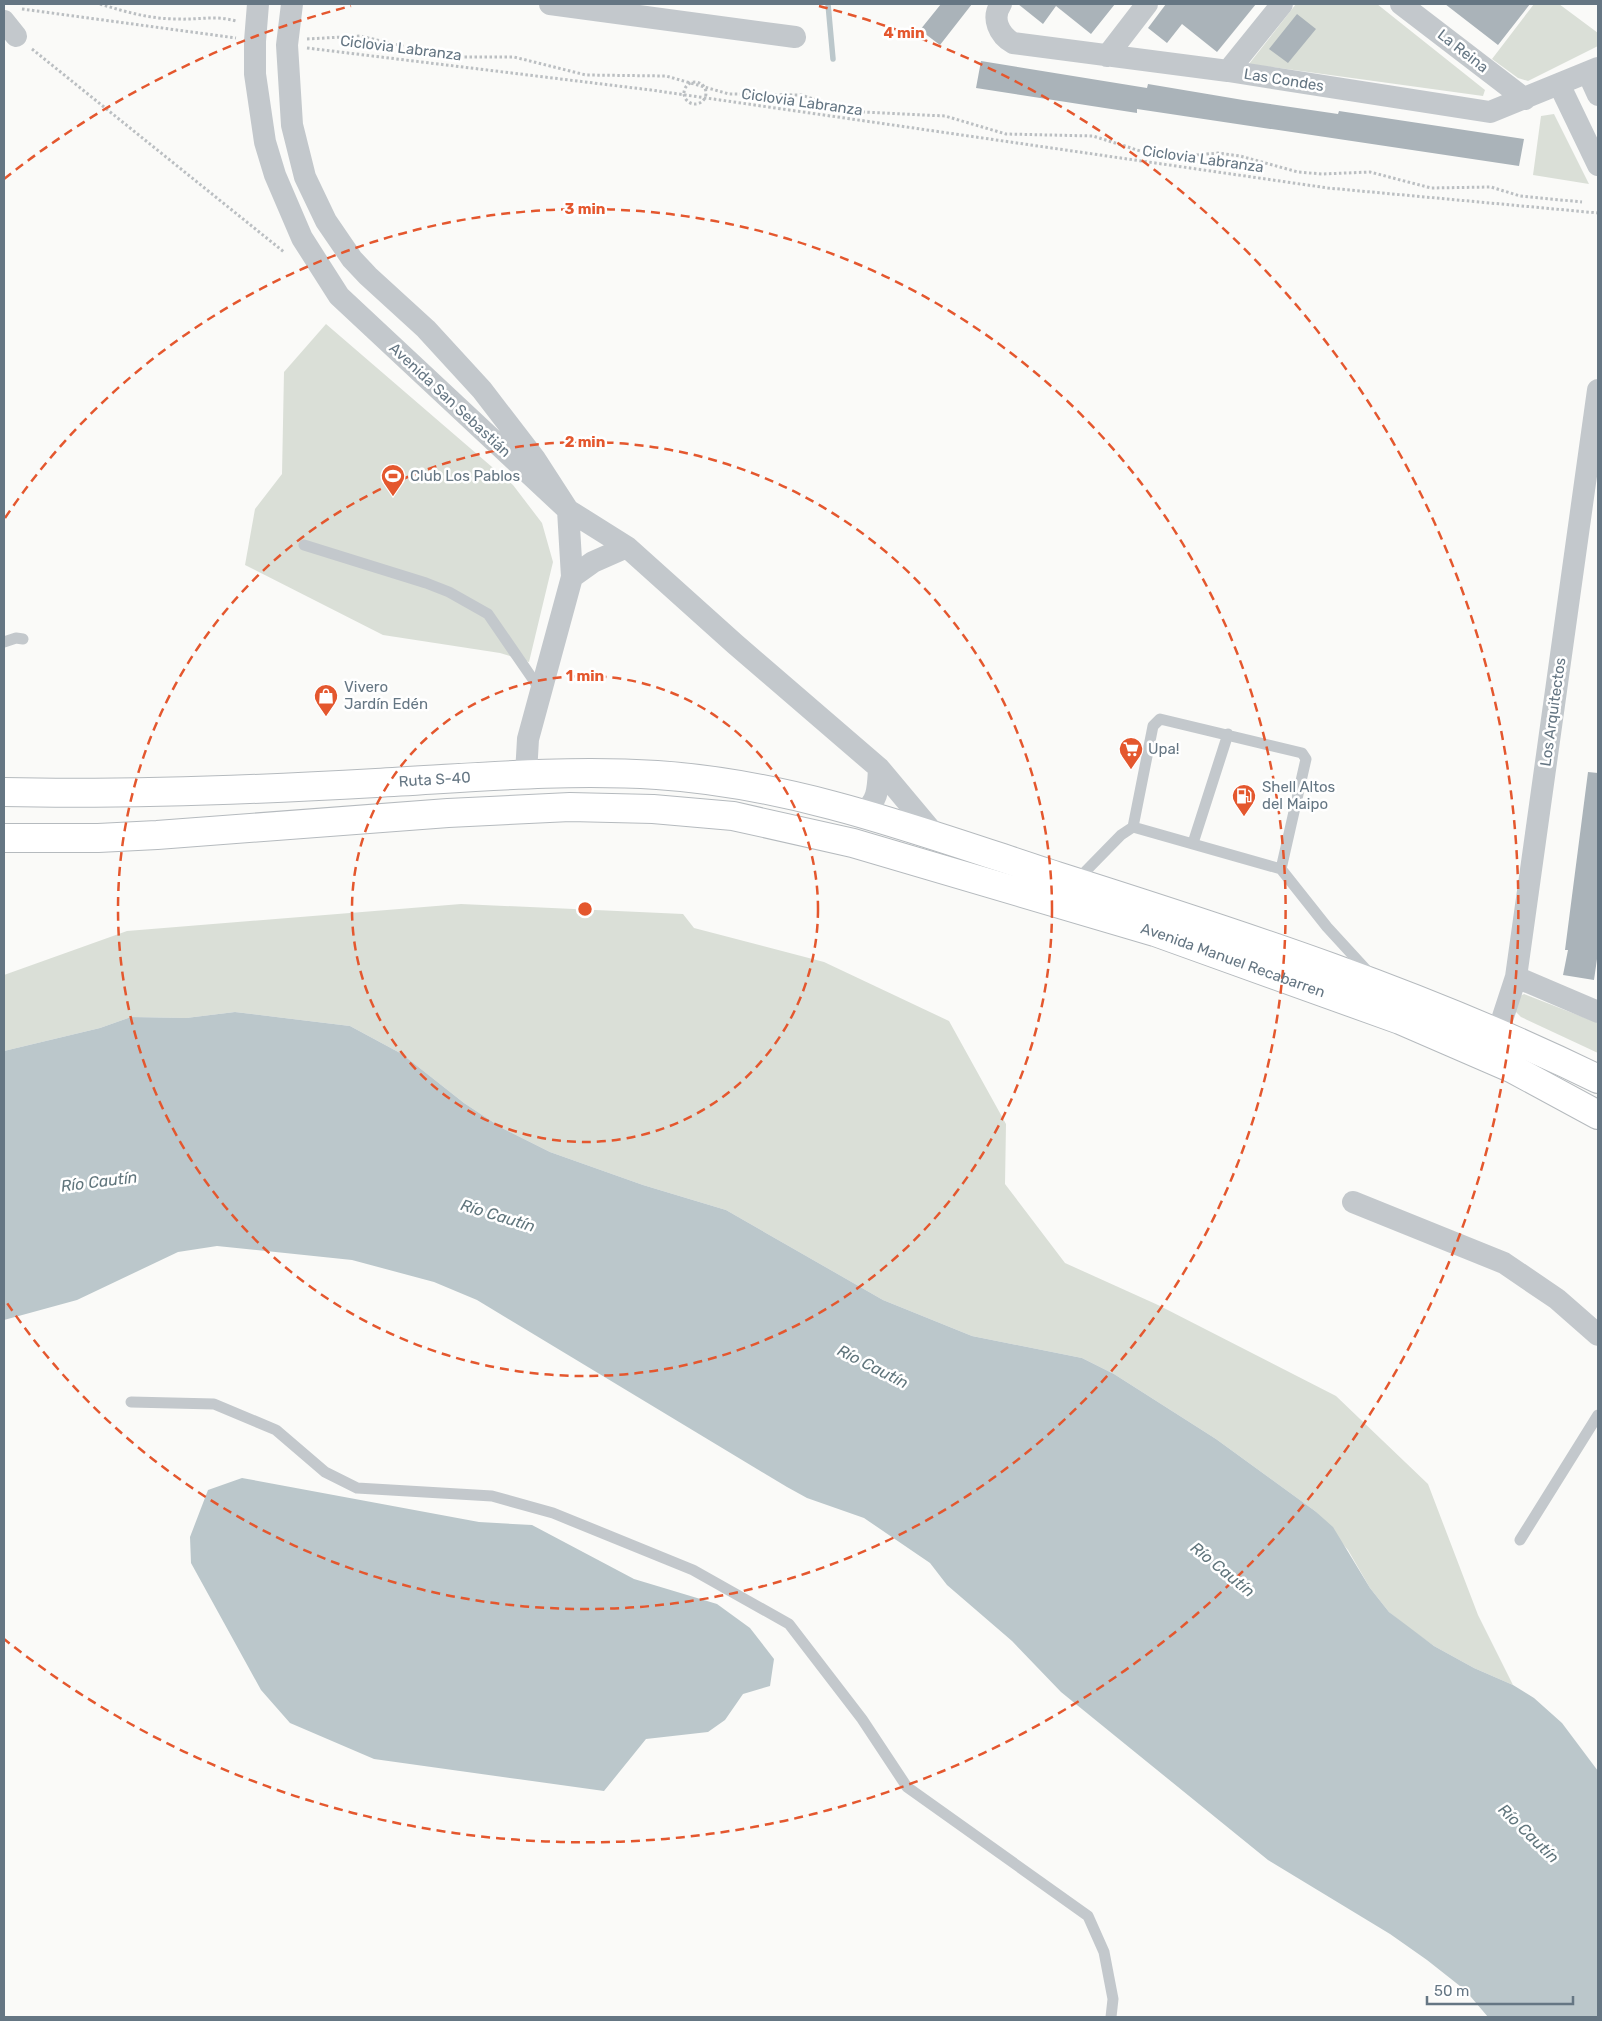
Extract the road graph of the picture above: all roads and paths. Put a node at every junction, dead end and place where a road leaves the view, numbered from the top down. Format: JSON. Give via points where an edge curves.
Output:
{"nodes":[{"id":1,"x":100,"y":4,"type":"edge"},
{"id":2,"x":258,"y":4,"type":"edge"},
{"id":3,"x":292,"y":4,"type":"edge"},
{"id":4,"x":550,"y":4,"type":"edge"},
{"id":5,"x":1147,"y":4,"type":"edge"},
{"id":6,"x":1282,"y":4,"type":"edge"},
{"id":7,"x":1401,"y":4,"type":"edge"},
{"id":8,"x":999,"y":6,"type":"edge"},
{"id":9,"x":11,"y":22,"type":"edge"},
{"id":10,"x":255,"y":34,"type":"junction"},
{"id":11,"x":795,"y":37,"type":"dead end"},
{"id":12,"x":287,"y":41,"type":"junction"},
{"id":13,"x":1107,"y":56,"type":"junction"},
{"id":14,"x":1593,"y":70,"type":"edge"},
{"id":15,"x":1228,"y":71,"type":"junction"},
{"id":16,"x":689,"y":83,"type":"junction"},
{"id":17,"x":1559,"y":84,"type":"junction"},
{"id":18,"x":706,"y":88,"type":"junction"},
{"id":19,"x":1598,"y":95,"type":"edge"},
{"id":20,"x":684,"y":96,"type":"junction"},
{"id":21,"x":706,"y":99,"type":"junction"},
{"id":22,"x":1525,"y":99,"type":"junction"},
{"id":23,"x":1598,"y":166,"type":"edge"},
{"id":24,"x":1582,"y":202,"type":"dead end"},
{"id":25,"x":1598,"y":213,"type":"edge"},
{"id":26,"x":285,"y":252,"type":"dead end"},
{"id":27,"x":1598,"y":390,"type":"edge"},
{"id":28,"x":568,"y":510,"type":"junction"},
{"id":29,"x":304,"y":545,"type":"dead end"},
{"id":30,"x":627,"y":547,"type":"junction"},
{"id":31,"x":572,"y":577,"type":"junction"},
{"id":32,"x":23,"y":639,"type":"dead end"},
{"id":33,"x":4,"y":642,"type":"edge"},
{"id":34,"x":541,"y":691,"type":"junction"},
{"id":35,"x":1228,"y":734,"type":"junction"},
{"id":36,"x":879,"y":768,"type":"junction"},
{"id":37,"x":526,"y":774,"type":"junction"},
{"id":38,"x":4,"y":792,"type":"edge"},
{"id":39,"x":529,"y":809,"type":"junction"},
{"id":40,"x":862,"y":812,"type":"junction"},
{"id":41,"x":1134,"y":827,"type":"junction"},
{"id":42,"x":936,"y":836,"type":"junction"},
{"id":43,"x":4,"y":838,"type":"edge"},
{"id":44,"x":1193,"y":843,"type":"junction"},
{"id":45,"x":1281,"y":869,"type":"junction"},
{"id":46,"x":1075,"y":881,"type":"junction"},
{"id":47,"x":1516,"y":978,"type":"junction"},
{"id":48,"x":1381,"y":985,"type":"junction"},
{"id":49,"x":1598,"y":1012,"type":"edge"},
{"id":50,"x":1498,"y":1032,"type":"junction"},
{"id":51,"x":1598,"y":1079,"type":"edge"},
{"id":52,"x":1598,"y":1116,"type":"edge"},
{"id":53,"x":1353,"y":1202,"type":"dead end"},
{"id":54,"x":1598,"y":1336,"type":"edge"},
{"id":55,"x":131,"y":1402,"type":"dead end"},
{"id":56,"x":1598,"y":1415,"type":"edge"},
{"id":57,"x":1520,"y":1540,"type":"dead end"},
{"id":58,"x":1112,"y":2017,"type":"edge"}],
"edges":[{"from":1,"to":10,"type":"path","via":[[147,17],[209,16]]},
{"from":2,"to":10,"type":"street","name":"Avenida San Sebastián"},
{"from":3,"to":12,"type":"street","name":"Avenida San Sebastián"},
{"from":4,"to":11,"type":"street"},
{"from":5,"to":13,"type":"street"},
{"from":6,"to":15,"type":"street"},
{"from":7,"to":22,"type":"street","name":"La Reina"},
{"from":8,"to":13,"type":"street","name":"Las Condes","via":[[998,27],[1003,38],[1013,43]]},
{"from":9,"to":10,"type":"path"},
{"from":9,"to":26,"type":"path"},
{"from":10,"to":28,"type":"street","name":"Avenida San Sebastián","via":[[259,108],[272,167],[287,207],[319,268],[339,296]]},
{"from":12,"to":16,"type":"path","via":[[360,36],[450,56],[514,57],[586,75],[666,76]]},
{"from":12,"to":20,"type":"path","name":"Ciclovia Labranza"},
{"from":12,"to":28,"type":"street","name":"Avenida San Sebastián","via":[[289,99],[298,151],[326,221],[352,259],[426,329],[482,390],[535,459]]},
{"from":13,"to":15,"type":"street","name":"Las Condes"},
{"from":14,"to":17,"type":"street","name":"Las Condes"},
{"from":14,"to":19,"type":"street"},
{"from":15,"to":22,"type":"street","name":"Las Condes","via":[[1490,112]]},
{"from":16,"to":18,"type":"path","via":[[699,82]]},
{"from":16,"to":20,"type":"path"},
{"from":17,"to":22,"type":"street","name":"Las Condes"},
{"from":17,"to":23,"type":"street"},
{"from":18,"to":21,"type":"path"},
{"from":18,"to":24,"type":"path","via":[[738,95],[801,95],[849,110],[884,115],[952,117],[1006,134],[1093,136],[1153,155],[1176,157],[1218,153],[1298,172],[1370,172],[1431,188],[1491,187],[1529,197]]},
{"from":20,"to":21,"type":"path","name":"Ciclovia Labranza"},
{"from":20,"to":21,"type":"path","via":[[696,105]]},
{"from":21,"to":25,"type":"path","name":"Ciclovia Labranza","via":[[1328,188]]},
{"from":27,"to":47,"type":"street","name":"Los Arquitectos"},
{"from":28,"to":30,"type":"street"},
{"from":28,"to":31,"type":"street"},
{"from":29,"to":34,"type":"lane","via":[[426,583],[488,614]]},
{"from":30,"to":31,"type":"street","via":[[593,562]]},
{"from":30,"to":36,"type":"street"},
{"from":31,"to":34,"type":"street"},
{"from":32,"to":33,"type":"lane"},
{"from":34,"to":37,"type":"street","via":[[528,739]]},
{"from":35,"to":41,"type":"lane","via":[[1160,719],[1153,726]]},
{"from":35,"to":44,"type":"lane"},
{"from":35,"to":45,"type":"lane","via":[[1305,755]]},
{"from":36,"to":40,"type":"street","via":[[876,795],[870,807]]},
{"from":36,"to":42,"type":"street"},
{"from":37,"to":38,"type":"main road","name":"Ruta S-40","via":[[236,791]]},
{"from":37,"to":39,"type":"main road"},
{"from":37,"to":40,"type":"main road","name":"Ruta S-40","via":[[616,773],[706,779],[810,798]]},
{"from":39,"to":43,"type":"main road","via":[[157,835]]},
{"from":39,"to":52,"type":"main road","name":"Avenida Manuel Recabarren","via":[[611,807],[733,816],[852,842],[1155,932],[1400,1020],[1513,1069]]},
{"from":40,"to":42,"type":"main road","name":"Avenida Manuel Recabarren"},
{"from":41,"to":44,"type":"lane"},
{"from":41,"to":46,"type":"lane","via":[[1121,835]]},
{"from":42,"to":46,"type":"main road","name":"Avenida Manuel Recabarren"},
{"from":44,"to":45,"type":"lane"},
{"from":45,"to":48,"type":"lane","via":[[1327,927]]},
{"from":46,"to":48,"type":"main road","name":"Avenida Manuel Recabarren"},
{"from":47,"to":49,"type":"street"},
{"from":47,"to":50,"type":"street","name":"Los Arquitectos"},
{"from":48,"to":50,"type":"main road","name":"Avenida Manuel Recabarren"},
{"from":50,"to":51,"type":"main road","name":"Avenida Manuel Recabarren"},
{"from":53,"to":54,"type":"street","via":[[1504,1263],[1557,1299]]},
{"from":55,"to":58,"type":"lane","via":[[214,1404],[276,1430],[325,1472],[358,1488],[492,1496],[553,1513],[693,1570],[789,1624],[862,1719],[907,1787],[1088,1916],[1104,1952],[1113,1999]]},
{"from":56,"to":57,"type":"lane"}]}
